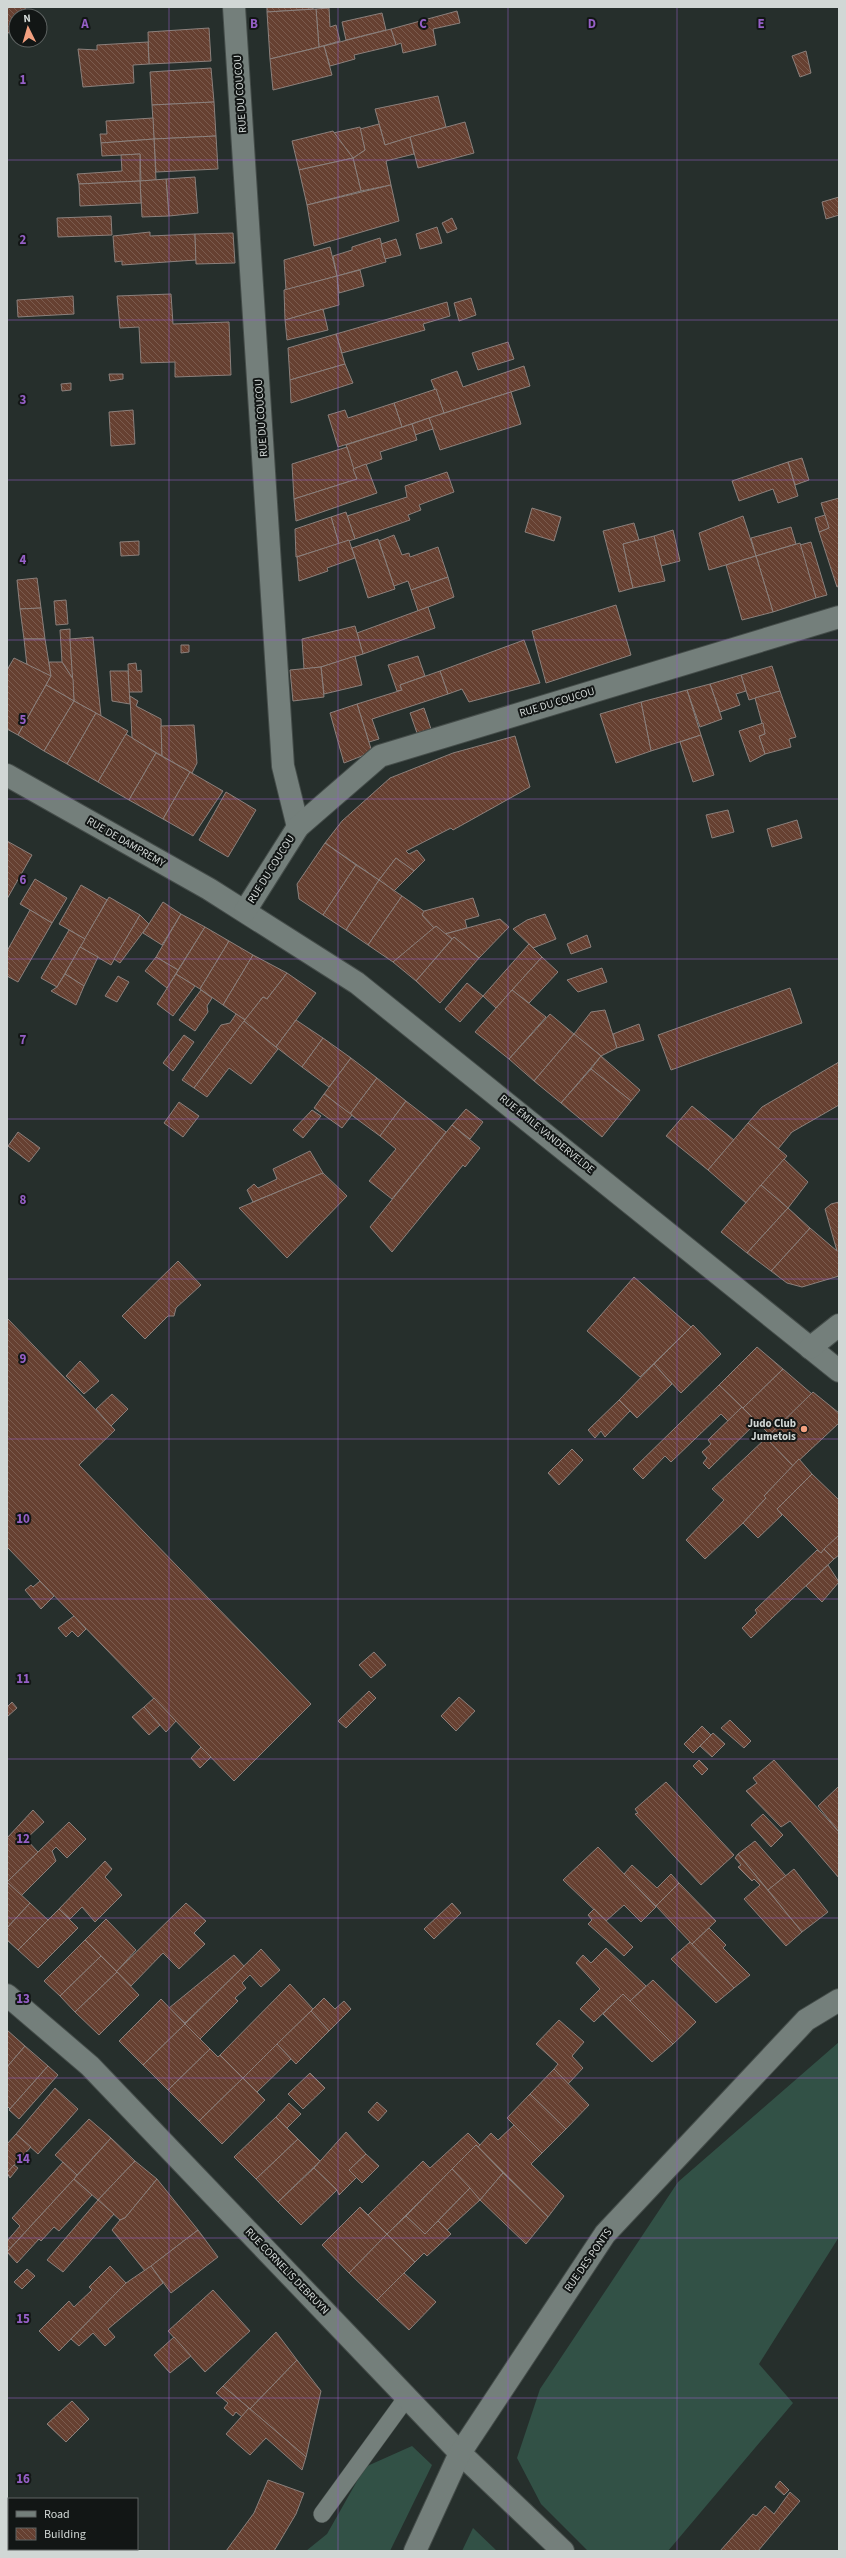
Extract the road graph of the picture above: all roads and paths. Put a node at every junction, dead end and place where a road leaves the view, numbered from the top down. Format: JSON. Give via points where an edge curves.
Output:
{"nodes":[{"id":1,"x":234,"y":7,"type":"edge"},
{"id":2,"x":839,"y":617,"type":"edge"},
{"id":3,"x":7,"y":775,"type":"edge"},
{"id":4,"x":298,"y":827,"type":"junction"},
{"id":5,"x":245,"y":911,"type":"junction"},
{"id":6,"x":839,"y":1325,"type":"edge"},
{"id":7,"x":810,"y":1348,"type":"junction"},
{"id":8,"x":839,"y":1371,"type":"edge"},
{"id":9,"x":7,"y":1995,"type":"edge"},
{"id":10,"x":839,"y":2000,"type":"edge"},
{"id":11,"x":407,"y":2397,"type":"junction"},
{"id":12,"x":460,"y":2453,"type":"junction"},
{"id":13,"x":322,"y":2514,"type":"dead end"},
{"id":14,"x":415,"y":2551,"type":"edge"},
{"id":15,"x":563,"y":2551,"type":"edge"}],
"edges":[{"from":1,"to":4,"type":"street","name":"RUE DU COUCOU","via":[[283,766]]},
{"from":2,"to":4,"type":"street","name":"RUE DU COUCOU","via":[[380,756]]},
{"from":3,"to":5,"type":"street","name":"RUE DE DAMPREMY"},
{"from":4,"to":5,"type":"street","name":"RUE DU COUCOU"},
{"from":5,"to":7,"type":"street","name":"RUE ÉMILE VANDERVELDE","via":[[324,960],[383,1002]]},
{"from":6,"to":7,"type":"street"},
{"from":7,"to":8,"type":"street","name":"RUE ÉMILE VANDERVELDE"},
{"from":9,"to":11,"type":"street","name":"RUE CORNELIS DEBRUYN","via":[[90,2066]]},
{"from":10,"to":12,"type":"street","name":"RUE DES PONTS","via":[[806,2020],[605,2234]]},
{"from":11,"to":12,"type":"street","name":"RUE CORNELIS DEBRUYN"},
{"from":11,"to":13,"type":"lane"},
{"from":12,"to":14,"type":"street","name":"RUE DES PONTS"},
{"from":12,"to":15,"type":"street","name":"RUE CORNELIS DEBRUYN"}]}
